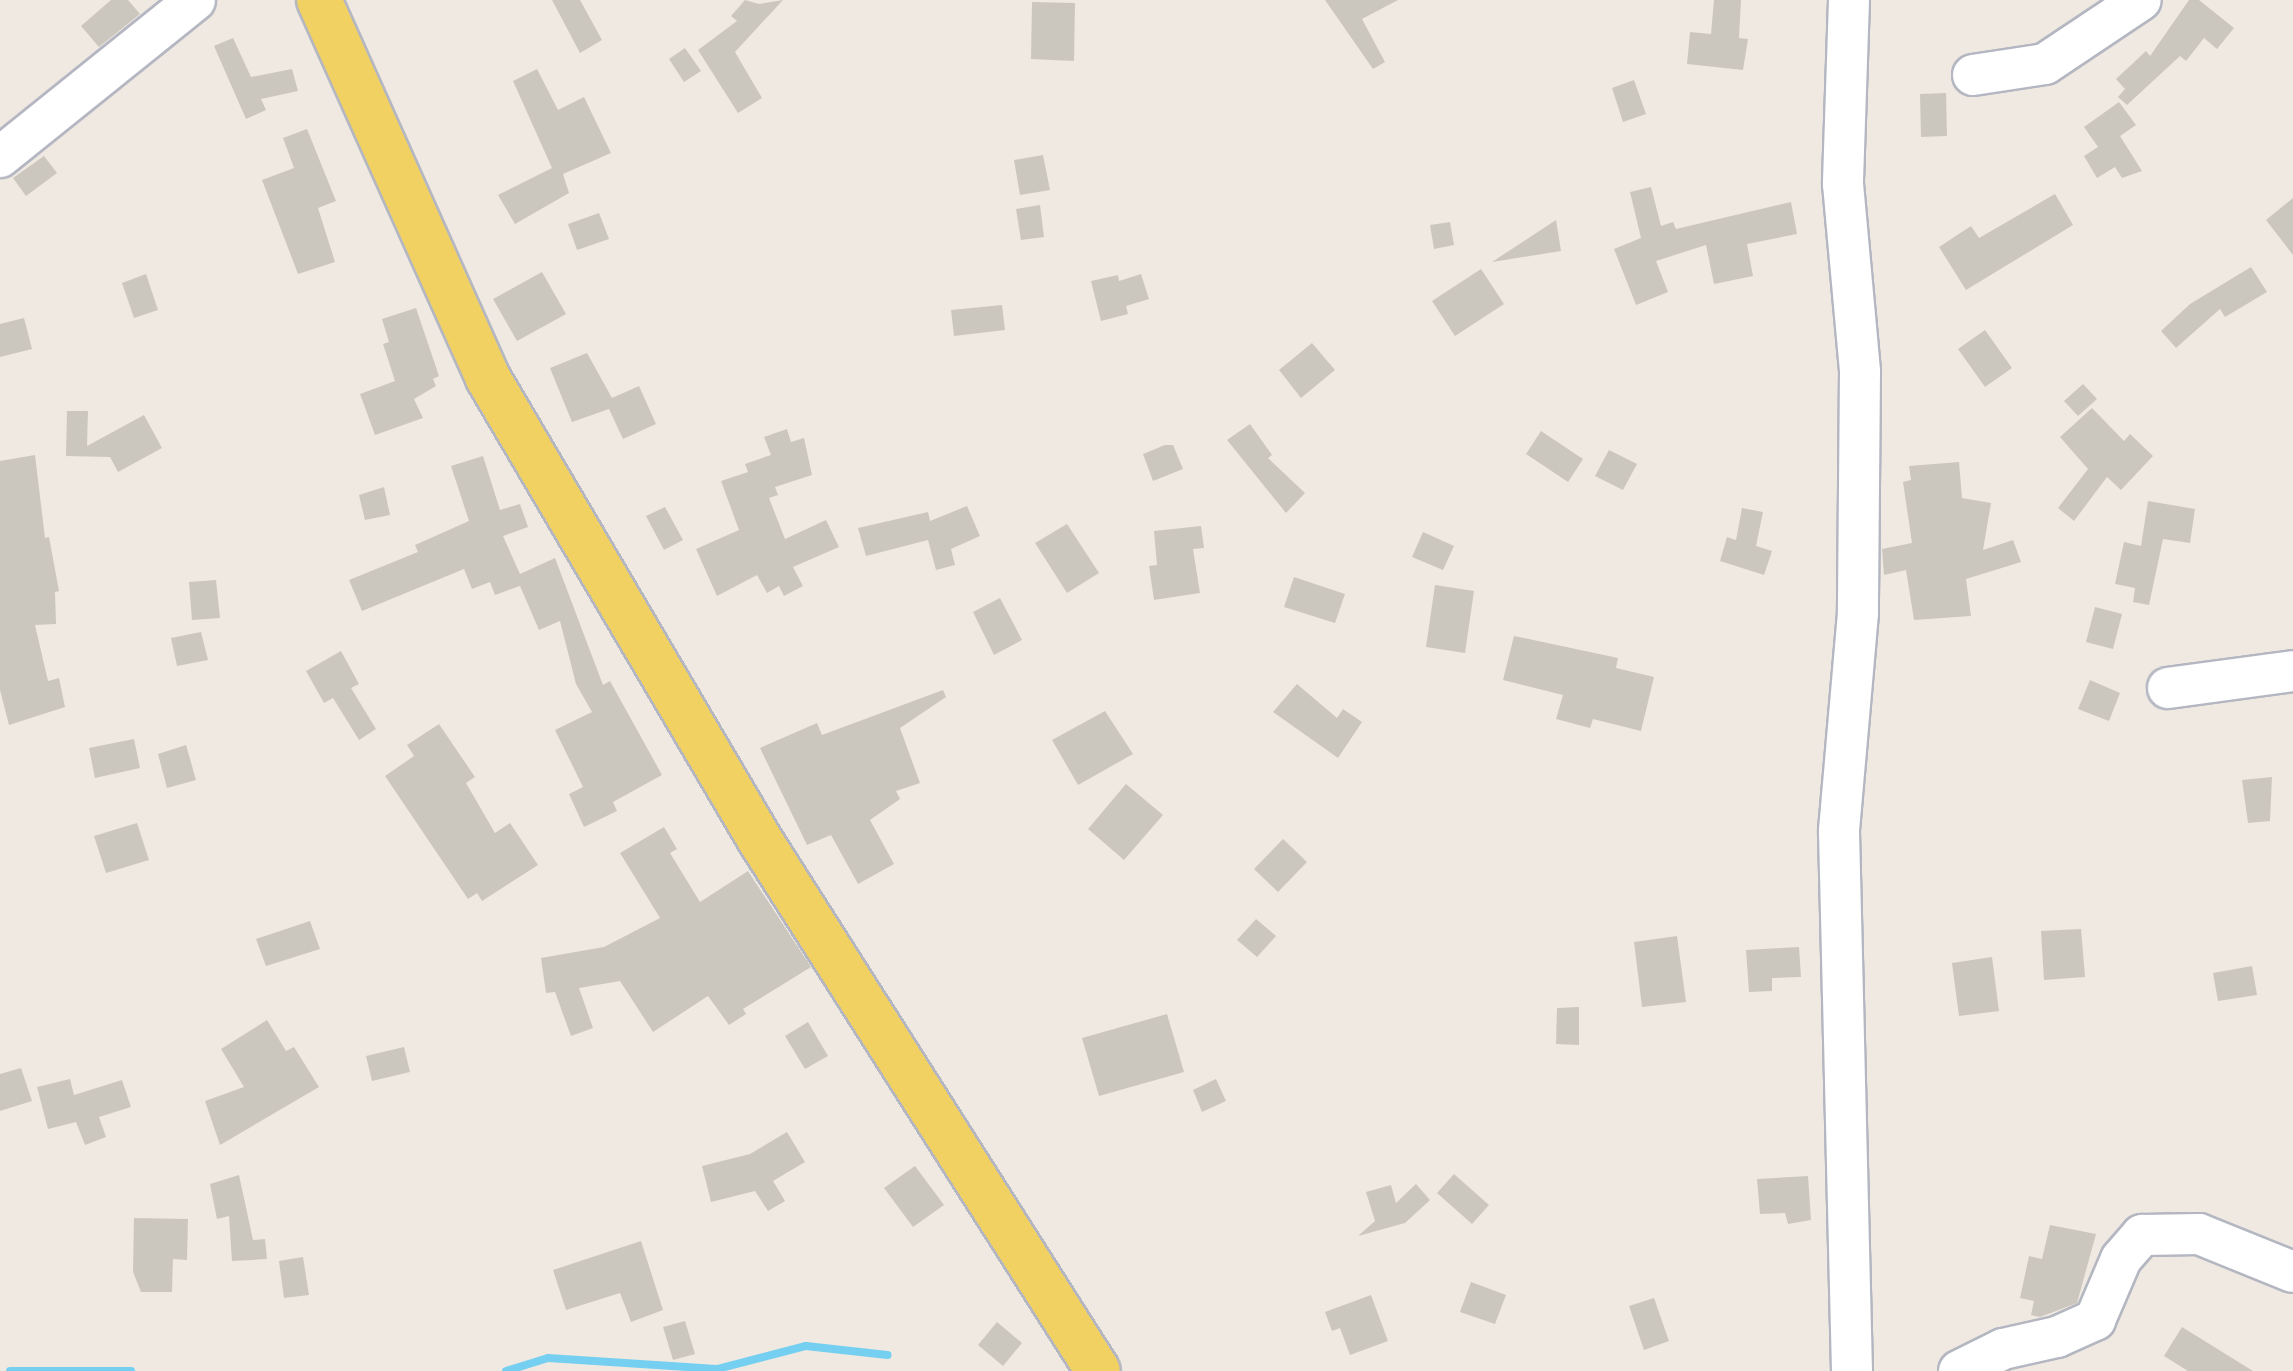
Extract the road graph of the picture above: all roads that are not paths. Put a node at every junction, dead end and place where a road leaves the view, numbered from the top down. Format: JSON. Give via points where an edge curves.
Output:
{"nodes":[{"id":1,"x":195,"y":0,"type":"edge"},
{"id":2,"x":319,"y":0,"type":"edge"},
{"id":3,"x":1849,"y":0,"type":"edge"},
{"id":4,"x":2141,"y":0,"type":"edge"},
{"id":5,"x":1973,"y":75,"type":"dead end"},
{"id":6,"x":0,"y":157,"type":"edge"},
{"id":7,"x":2293,"y":671,"type":"edge"},
{"id":8,"x":2168,"y":688,"type":"dead end"},
{"id":9,"x":2293,"y":1272,"type":"edge"},
{"id":10,"x":1098,"y":1371,"type":"edge"},
{"id":11,"x":1852,"y":1371,"type":"edge"},
{"id":12,"x":1959,"y":1371,"type":"edge"}],
"edges":[{"from":1,"to":6,"type":"street"},
{"from":2,"to":10,"type":"main road","via":[[488,378],[760,840]]},
{"from":3,"to":11,"type":"street","via":[[1843,184],[1860,372],[1858,613],[1839,832]]},
{"from":4,"to":5,"type":"street","via":[[2045,64]]},
{"from":7,"to":8,"type":"street"},
{"from":9,"to":12,"type":"street","via":[[2199,1234],[2142,1235],[2121,1259],[2095,1320],[2057,1337],[2003,1349]]}]}
